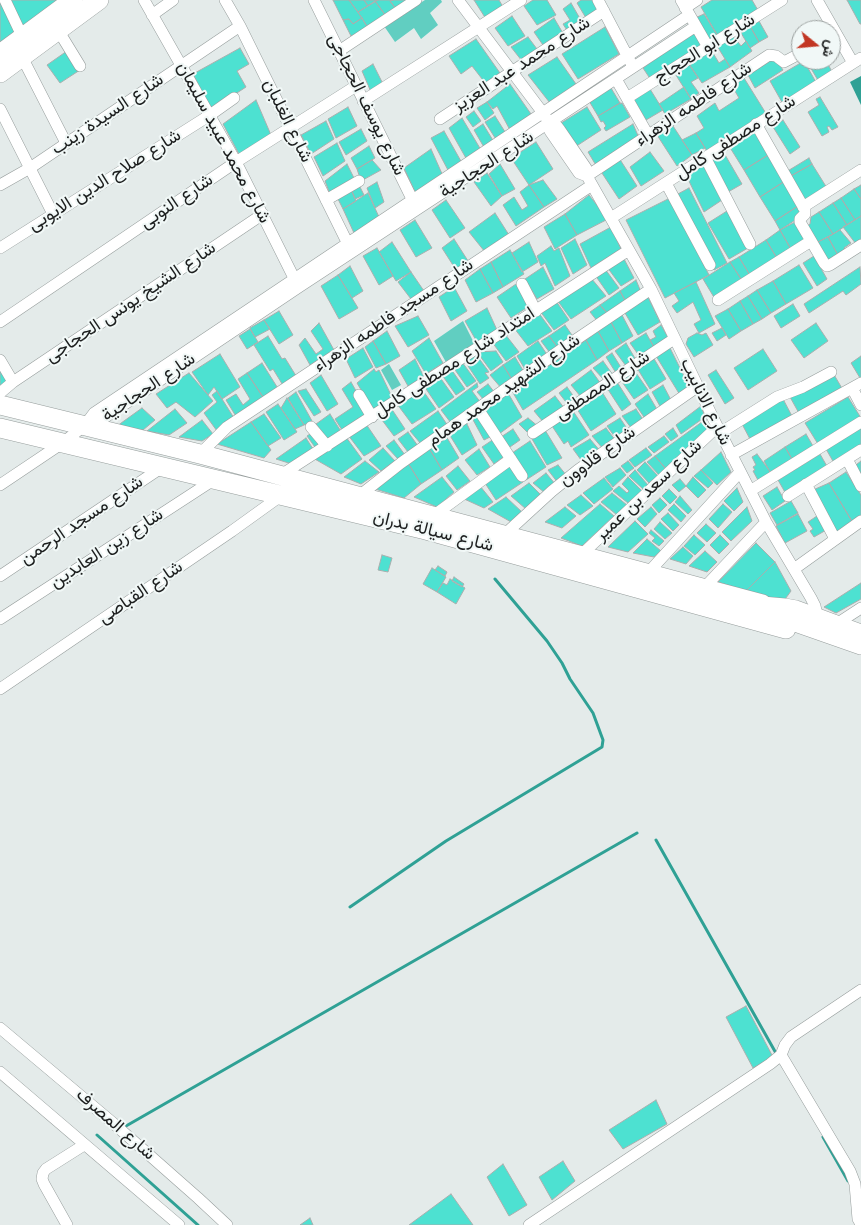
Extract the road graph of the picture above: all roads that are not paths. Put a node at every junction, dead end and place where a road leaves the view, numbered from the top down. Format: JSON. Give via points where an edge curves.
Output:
{"nodes":[{"id":1,"x":5,"y":0,"type":"edge"},
{"id":2,"x":73,"y":0,"type":"edge"},
{"id":3,"x":99,"y":0,"type":"edge"},
{"id":4,"x":144,"y":0,"type":"edge"},
{"id":5,"x":173,"y":0,"type":"edge"},
{"id":6,"x":225,"y":0,"type":"edge"},
{"id":7,"x":314,"y":0,"type":"edge"},
{"id":8,"x":416,"y":0,"type":"edge"},
{"id":9,"x":458,"y":0,"type":"edge"},
{"id":10,"x":520,"y":0,"type":"edge"},
{"id":11,"x":598,"y":0,"type":"edge"},
{"id":12,"x":697,"y":0,"type":"edge"},
{"id":13,"x":782,"y":0,"type":"edge"},
{"id":14,"x":818,"y":0,"type":"edge"},
{"id":15,"x":685,"y":8,"type":"edge"},
{"id":16,"x":604,"y":11,"type":"junction"},
{"id":17,"x":152,"y":16,"type":"junction"},
{"id":18,"x":827,"y":20,"type":"edge"},
{"id":19,"x":240,"y":26,"type":"junction"},
{"id":20,"x":696,"y":26,"type":"junction"},
{"id":21,"x":478,"y":27,"type":"junction"},
{"id":22,"x":58,"y":30,"type":"junction"},
{"id":23,"x":23,"y":38,"type":"junction"},
{"id":24,"x":841,"y":41,"type":"edge"},
{"id":25,"x":708,"y":47,"type":"junction"},
{"id":26,"x":339,"y":52,"type":"junction"},
{"id":27,"x":0,"y":54,"type":"edge"},
{"id":28,"x":22,"y":57,"type":"junction"},
{"id":29,"x":627,"y":57,"type":"junction"},
{"id":30,"x":791,"y":58,"type":"edge"},
{"id":31,"x":857,"y":60,"type":"edge"},
{"id":32,"x":80,"y":66,"type":"dead end"},
{"id":33,"x":182,"y":66,"type":"junction"},
{"id":34,"x":633,"y":68,"type":"junction"},
{"id":35,"x":0,"y":73,"type":"edge"},
{"id":36,"x":512,"y":73,"type":"junction"},
{"id":37,"x":616,"y":79,"type":"junction"},
{"id":38,"x":356,"y":86,"type":"junction"},
{"id":39,"x":234,"y":98,"type":"dead end"},
{"id":40,"x":627,"y":98,"type":"junction"},
{"id":41,"x":364,"y":101,"type":"junction"},
{"id":42,"x":0,"y":108,"type":"edge"},
{"id":43,"x":542,"y":113,"type":"junction"},
{"id":44,"x":210,"y":115,"type":"junction"},
{"id":45,"x":440,"y":119,"type":"dead end"},
{"id":46,"x":550,"y":124,"type":"junction"},
{"id":47,"x":756,"y":124,"type":"junction"},
{"id":48,"x":291,"y":128,"type":"junction"},
{"id":49,"x":648,"y":135,"type":"junction"},
{"id":50,"x":66,"y":144,"type":"junction"},
{"id":51,"x":705,"y":157,"type":"junction"},
{"id":52,"x":236,"y":162,"type":"junction"},
{"id":53,"x":30,"y":168,"type":"junction"},
{"id":54,"x":861,"y":170,"type":"edge"},
{"id":55,"x":590,"y":180,"type":"junction"},
{"id":56,"x":359,"y":181,"type":"dead end"},
{"id":57,"x":666,"y":183,"type":"junction"},
{"id":58,"x":0,"y":185,"type":"edge"},
{"id":59,"x":326,"y":200,"type":"junction"},
{"id":60,"x":415,"y":205,"type":"junction"},
{"id":61,"x":803,"y":207,"type":"junction"},
{"id":62,"x":53,"y":214,"type":"junction"},
{"id":63,"x":263,"y":214,"type":"junction"},
{"id":64,"x":611,"y":218,"type":"junction"},
{"id":65,"x":811,"y":241,"type":"junction"},
{"id":66,"x":348,"y":244,"type":"junction"},
{"id":67,"x":750,"y":244,"type":"dead end"},
{"id":68,"x":861,"y":245,"type":"edge"},
{"id":69,"x":0,"y":248,"type":"edge"},
{"id":70,"x":629,"y":250,"type":"junction"},
{"id":71,"x":710,"y":265,"type":"dead end"},
{"id":72,"x":297,"y":283,"type":"junction"},
{"id":73,"x":522,"y":284,"type":"dead end"},
{"id":74,"x":651,"y":289,"type":"junction"},
{"id":75,"x":718,"y":300,"type":"dead end"},
{"id":76,"x":536,"y":311,"type":"junction"},
{"id":77,"x":0,"y":322,"type":"edge"},
{"id":78,"x":674,"y":339,"type":"junction"},
{"id":79,"x":0,"y":360,"type":"edge"},
{"id":80,"x":831,"y":372,"type":"dead end"},
{"id":81,"x":13,"y":382,"type":"junction"},
{"id":82,"x":856,"y":385,"type":"edge"},
{"id":83,"x":698,"y":387,"type":"junction"},
{"id":84,"x":0,"y":393,"type":"edge"},
{"id":85,"x":359,"y":395,"type":"dead end"},
{"id":86,"x":0,"y":405,"type":"edge"},
{"id":87,"x":861,"y":405,"type":"edge"},
{"id":88,"x":478,"y":409,"type":"junction"},
{"id":89,"x":372,"y":417,"type":"junction"},
{"id":90,"x":861,"y":422,"type":"edge"},
{"id":91,"x":85,"y":425,"type":"junction"},
{"id":92,"x":311,"y":426,"type":"dead end"},
{"id":93,"x":0,"y":428,"type":"edge"},
{"id":94,"x":719,"y":430,"type":"junction"},
{"id":95,"x":533,"y":433,"type":"dead end"},
{"id":96,"x":64,"y":442,"type":"junction"},
{"id":97,"x":327,"y":446,"type":"junction"},
{"id":98,"x":861,"y":450,"type":"edge"},
{"id":99,"x":200,"y":454,"type":"junction"},
{"id":100,"x":731,"y":455,"type":"junction"},
{"id":101,"x":511,"y":459,"type":"junction"},
{"id":102,"x":847,"y":460,"type":"junction"},
{"id":103,"x":164,"y":466,"type":"junction"},
{"id":104,"x":740,"y":472,"type":"junction"},
{"id":105,"x":281,"y":475,"type":"junction"},
{"id":106,"x":522,"y":476,"type":"dead end"},
{"id":107,"x":215,"y":479,"type":"junction"},
{"id":108,"x":0,"y":484,"type":"edge"},
{"id":109,"x":806,"y":484,"type":"junction"},
{"id":110,"x":861,"y":486,"type":"edge"},
{"id":111,"x":750,"y":490,"type":"junction"},
{"id":112,"x":282,"y":495,"type":"junction"},
{"id":113,"x":359,"y":496,"type":"junction"},
{"id":114,"x":788,"y":496,"type":"dead end"},
{"id":115,"x":433,"y":516,"type":"junction"},
{"id":116,"x":861,"y":521,"type":"edge"},
{"id":117,"x":766,"y":522,"type":"junction"},
{"id":118,"x":504,"y":535,"type":"junction"},
{"id":119,"x":835,"y":539,"type":"junction"},
{"id":120,"x":580,"y":556,"type":"junction"},
{"id":121,"x":794,"y":570,"type":"junction"},
{"id":122,"x":609,"y":571,"type":"junction"},
{"id":123,"x":647,"y":574,"type":"junction"},
{"id":124,"x":0,"y":576,"type":"edge"},
{"id":125,"x":703,"y":589,"type":"junction"},
{"id":126,"x":861,"y":608,"type":"edge"},
{"id":127,"x":0,"y":619,"type":"edge"},
{"id":128,"x":815,"y":622,"type":"junction"},
{"id":129,"x":838,"y":623,"type":"junction"},
{"id":130,"x":861,"y":632,"type":"edge"},
{"id":131,"x":861,"y":645,"type":"edge"},
{"id":132,"x":861,"y":656,"type":"edge"},
{"id":133,"x":0,"y":689,"type":"edge"},
{"id":134,"x":861,"y":990,"type":"edge"},
{"id":135,"x":0,"y":1028,"type":"edge"},
{"id":136,"x":781,"y":1055,"type":"junction"},
{"id":137,"x":0,"y":1072,"type":"edge"},
{"id":138,"x":84,"y":1145,"type":"junction"},
{"id":139,"x":858,"y":1182,"type":"edge"},
{"id":140,"x":856,"y":1223,"type":"edge"},
{"id":141,"x":66,"y":1225,"type":"edge"},
{"id":142,"x":179,"y":1225,"type":"edge"},
{"id":143,"x":227,"y":1225,"type":"edge"},
{"id":144,"x":529,"y":1225,"type":"edge"}],
"edges":[{"from":1,"to":23,"type":"street"},
{"from":2,"to":23,"type":"main road"},
{"from":3,"to":22,"type":"main road"},
{"from":4,"to":17,"type":"street","name":"شارع محمد عبيد سليمان"},
{"from":5,"to":17,"type":"street"},
{"from":6,"to":19,"type":"street","name":"شارع الغلبان"},
{"from":7,"to":26,"type":"street","name":"شارع يوسف الحجاجى"},
{"from":8,"to":26,"type":"street"},
{"from":9,"to":21,"type":"street","name":"شارع الانابيب"},
{"from":10,"to":21,"type":"street"},
{"from":11,"to":16,"type":"street"},
{"from":12,"to":15,"type":"street","name":"شارع الحجاجية"},
{"from":13,"to":25,"type":"street","name":"شارع ابو الحجاج"},
{"from":14,"to":18,"type":"street"},
{"from":15,"to":20,"type":"street"},
{"from":15,"to":29,"type":"street","name":"شارع الحجاجية"},
{"from":16,"to":29,"type":"street"},
{"from":16,"to":36,"type":"street","name":"شارع محمد عبد العزيز"},
{"from":17,"to":33,"type":"street","name":"شارع محمد عبيد سليمان"},
{"from":19,"to":33,"type":"street","name":"شارع السيدة زينب"},
{"from":19,"to":48,"type":"street","name":"شارع الغلبان"},
{"from":20,"to":25,"type":"street"},
{"from":20,"to":34,"type":"street","name":"شارع الحجاجية"},
{"from":21,"to":36,"type":"street","name":"شارع الانابيب"},
{"from":21,"to":41,"type":"street"},
{"from":22,"to":28,"type":"main road"},
{"from":22,"to":32,"type":"street"},
{"from":23,"to":27,"type":"main road"},
{"from":24,"to":31,"type":"street"},
{"from":25,"to":40,"type":"street","name":"شارع ابو الحجاج"},
{"from":26,"to":38,"type":"street","name":"شارع يوسف الحجاجى"},
{"from":28,"to":35,"type":"main road"},
{"from":28,"to":50,"type":"street"},
{"from":29,"to":34,"type":"street"},
{"from":29,"to":43,"type":"street","name":"شارع الحجاجية"},
{"from":30,"to":49,"type":"street","name":"شارع فاطمه الزهراء","via":[[784,62],[769,55]]},
{"from":31,"to":47,"type":"street","name":"شارع مصطفى كامل"},
{"from":33,"to":44,"type":"street","name":"شارع محمد عبيد سليمان"},
{"from":33,"to":50,"type":"street","name":"شارع السيدة زينب"},
{"from":34,"to":37,"type":"street","name":"شارع الحجاجية"},
{"from":36,"to":43,"type":"street","name":"شارع الانابيب"},
{"from":36,"to":45,"type":"street","name":"شارع محمد عبد العزيز"},
{"from":37,"to":40,"type":"street"},
{"from":37,"to":46,"type":"street","name":"شارع الحجاجية"},
{"from":38,"to":41,"type":"street","name":"شارع يوسف الحجاجى"},
{"from":38,"to":48,"type":"street","name":"شارع النوبى"},
{"from":39,"to":44,"type":"street","name":"شارع صلاح الدين الايوبى"},
{"from":40,"to":49,"type":"street"},
{"from":41,"to":60,"type":"street","name":"شارع يوسف الحجاجى"},
{"from":42,"to":53,"type":"street"},
{"from":43,"to":46,"type":"street","name":"شارع الانابيب"},
{"from":43,"to":60,"type":"street","name":"شارع الحجاجية"},
{"from":44,"to":52,"type":"street","name":"شارع محمد عبيد سليمان"},
{"from":44,"to":62,"type":"street","name":"شارع صلاح الدين الايوبى"},
{"from":46,"to":55,"type":"street","name":"شارع الانابيب","via":[[560,130],[586,168]]},
{"from":46,"to":60,"type":"street","name":"شارع الحجاجية"},
{"from":47,"to":51,"type":"street","name":"شارع مصطفى كامل"},
{"from":47,"to":61,"type":"street"},
{"from":48,"to":52,"type":"street","name":"شارع النوبى"},
{"from":48,"to":59,"type":"street","name":"شارع الغلبان"},
{"from":49,"to":55,"type":"street","name":"شارع فاطمه الزهراء"},
{"from":50,"to":53,"type":"street","name":"شارع السيدة زينب"},
{"from":51,"to":57,"type":"street","name":"شارع مصطفى كامل"},
{"from":51,"to":67,"type":"street"},
{"from":52,"to":63,"type":"street","name":"شارع محمد عبيد سليمان"},
{"from":52,"to":77,"type":"street","name":"شارع النوبى"},
{"from":53,"to":58,"type":"street","name":"شارع السيدة زينب"},
{"from":53,"to":62,"type":"street"},
{"from":54,"to":61,"type":"street"},
{"from":55,"to":64,"type":"street","name":"شارع الانابيب"},
{"from":55,"to":99,"type":"street","name":"شارع مسجد فاطمه الزهراء","via":[[227,428]]},
{"from":56,"to":59,"type":"street"},
{"from":57,"to":64,"type":"street","name":"شارع مصطفى كامل"},
{"from":57,"to":71,"type":"street"},
{"from":59,"to":66,"type":"street","name":"شارع الغلبان"},
{"from":60,"to":66,"type":"street","name":"شارع الحجاجية"},
{"from":60,"to":72,"type":"street","name":"شارع الحجاجية"},
{"from":61,"to":65,"type":"street","via":[[806,214],[800,220]]},
{"from":62,"to":69,"type":"street","name":"شارع صلاح الدين الايوبى"},
{"from":63,"to":72,"type":"street","name":"شارع محمد عبيد سليمان"},
{"from":63,"to":81,"type":"street","name":"شارع الشيخ يونس الحجاجى"},
{"from":64,"to":70,"type":"street","name":"شارع الانابيب"},
{"from":65,"to":68,"type":"street","via":[[827,266]]},
{"from":65,"to":75,"type":"street"},
{"from":66,"to":72,"type":"street","name":"شارع الحجاجية"},
{"from":70,"to":74,"type":"street","name":"شارع الانابيب"},
{"from":70,"to":76,"type":"street","name":"امتداد شارع مصطفى كامل"},
{"from":72,"to":91,"type":"street","name":"شارع الحجاجية","via":[[102,420]]},
{"from":73,"to":76,"type":"street"},
{"from":74,"to":78,"type":"street","name":"شارع الانابيب"},
{"from":74,"to":88,"type":"street","name":"شارع الشهيد محمد همام"},
{"from":76,"to":89,"type":"street","name":"امتداد شارع مصطفى كامل"},
{"from":78,"to":83,"type":"street","name":"شارع الانابيب"},
{"from":78,"to":95,"type":"street","name":"شارع المصطفى"},
{"from":79,"to":81,"type":"street"},
{"from":80,"to":94,"type":"street","name":"شارع سعد بن عمير","via":[[777,397]]},
{"from":81,"to":84,"type":"street","name":"شارع الشيخ يونس الحجاجى"},
{"from":82,"to":87,"type":"street"},
{"from":82,"to":100,"type":"street"},
{"from":83,"to":94,"type":"street","name":"شارع الانابيب"},
{"from":83,"to":118,"type":"street","name":"شارع قلاوون","via":[[578,470]]},
{"from":85,"to":89,"type":"street"},
{"from":86,"to":91,"type":"main road","name":"شارع سيالة بدران"},
{"from":88,"to":101,"type":"street"},
{"from":88,"to":113,"type":"street","name":"شارع الشهيد محمد همام"},
{"from":89,"to":97,"type":"street","name":"امتداد شارع مصطفى كامل"},
{"from":90,"to":111,"type":"street"},
{"from":91,"to":96,"type":"street","name":"شارع الحجاجية"},
{"from":91,"to":99,"type":"main road","name":"شارع سيالة بدران"},
{"from":92,"to":97,"type":"street"},
{"from":93,"to":96,"type":"main road","name":"شارع سيالة بدران"},
{"from":94,"to":100,"type":"street","name":"شارع الانابيب"},
{"from":94,"to":120,"type":"street","name":"شارع سعد بن عمير"},
{"from":96,"to":103,"type":"main road","name":"شارع سيالة بدران"},
{"from":96,"to":108,"type":"street","name":"شارع الحجاجية"},
{"from":97,"to":105,"type":"street","name":"امتداد شارع مصطفى كامل"},
{"from":98,"to":102,"type":"street"},
{"from":99,"to":105,"type":"main road","name":"شارع سيالة بدران"},
{"from":100,"to":104,"type":"street","name":"شارع الانابيب"},
{"from":101,"to":106,"type":"street"},
{"from":101,"to":115,"type":"street"},
{"from":102,"to":109,"type":"street"},
{"from":102,"to":110,"type":"street"},
{"from":103,"to":107,"type":"main road","name":"شارع سيالة بدران"},
{"from":103,"to":124,"type":"street","name":"شارع مسجد الرحمن"},
{"from":104,"to":111,"type":"street","name":"شارع الانابيب"},
{"from":104,"to":123,"type":"street"},
{"from":105,"to":113,"type":"main road","name":"شارع سيالة بدران"},
{"from":107,"to":112,"type":"main road","name":"شارع سيالة بدران"},
{"from":107,"to":127,"type":"street","name":"شارع زين العابدين"},
{"from":109,"to":114,"type":"street"},
{"from":109,"to":119,"type":"street"},
{"from":111,"to":117,"type":"street","name":"شارع الانابيب"},
{"from":112,"to":122,"type":"main road","name":"شارع سيالة بدران"},
{"from":112,"to":133,"type":"street","name":"شارع القباصى"},
{"from":113,"to":115,"type":"main road","name":"شارع سيالة بدران"},
{"from":115,"to":118,"type":"main road","name":"شارع سيالة بدران"},
{"from":116,"to":119,"type":"street"},
{"from":117,"to":121,"type":"street","name":"شارع الانابيب"},
{"from":117,"to":125,"type":"street"},
{"from":118,"to":120,"type":"main road","name":"شارع سيالة بدران"},
{"from":119,"to":121,"type":"street"},
{"from":120,"to":122,"type":"main road","name":"شارع سيالة بدران"},
{"from":121,"to":128,"type":"street","name":"شارع الانابيب","via":[[815,606]]},
{"from":122,"to":123,"type":"main road","name":"شارع سيالة بدران"},
{"from":122,"to":132,"type":"main road","name":"شارع سيالة بدران"},
{"from":123,"to":125,"type":"main road","name":"شارع سيالة بدران"},
{"from":125,"to":128,"type":"main road","name":"شارع سيالة بدران","via":[[762,604],[781,617]]},
{"from":126,"to":129,"type":"street"},
{"from":128,"to":129,"type":"street","name":"شارع سيالة بدران"},
{"from":128,"to":131,"type":"main road","name":"شارع سيالة بدران"},
{"from":129,"to":130,"type":"street","name":"شارع سيالة بدران"},
{"from":134,"to":136,"type":"street","via":[[790,1037]]},
{"from":135,"to":143,"type":"street","name":"شارع المصرف"},
{"from":136,"to":139,"type":"street"},
{"from":136,"to":144,"type":"street"},
{"from":137,"to":138,"type":"street","name":"شارع المصرف"},
{"from":138,"to":141,"type":"street","via":[[43,1173],[44,1184]]},
{"from":138,"to":142,"type":"street","name":"شارع المصرف"},
{"from":139,"to":140,"type":"street"}]}
